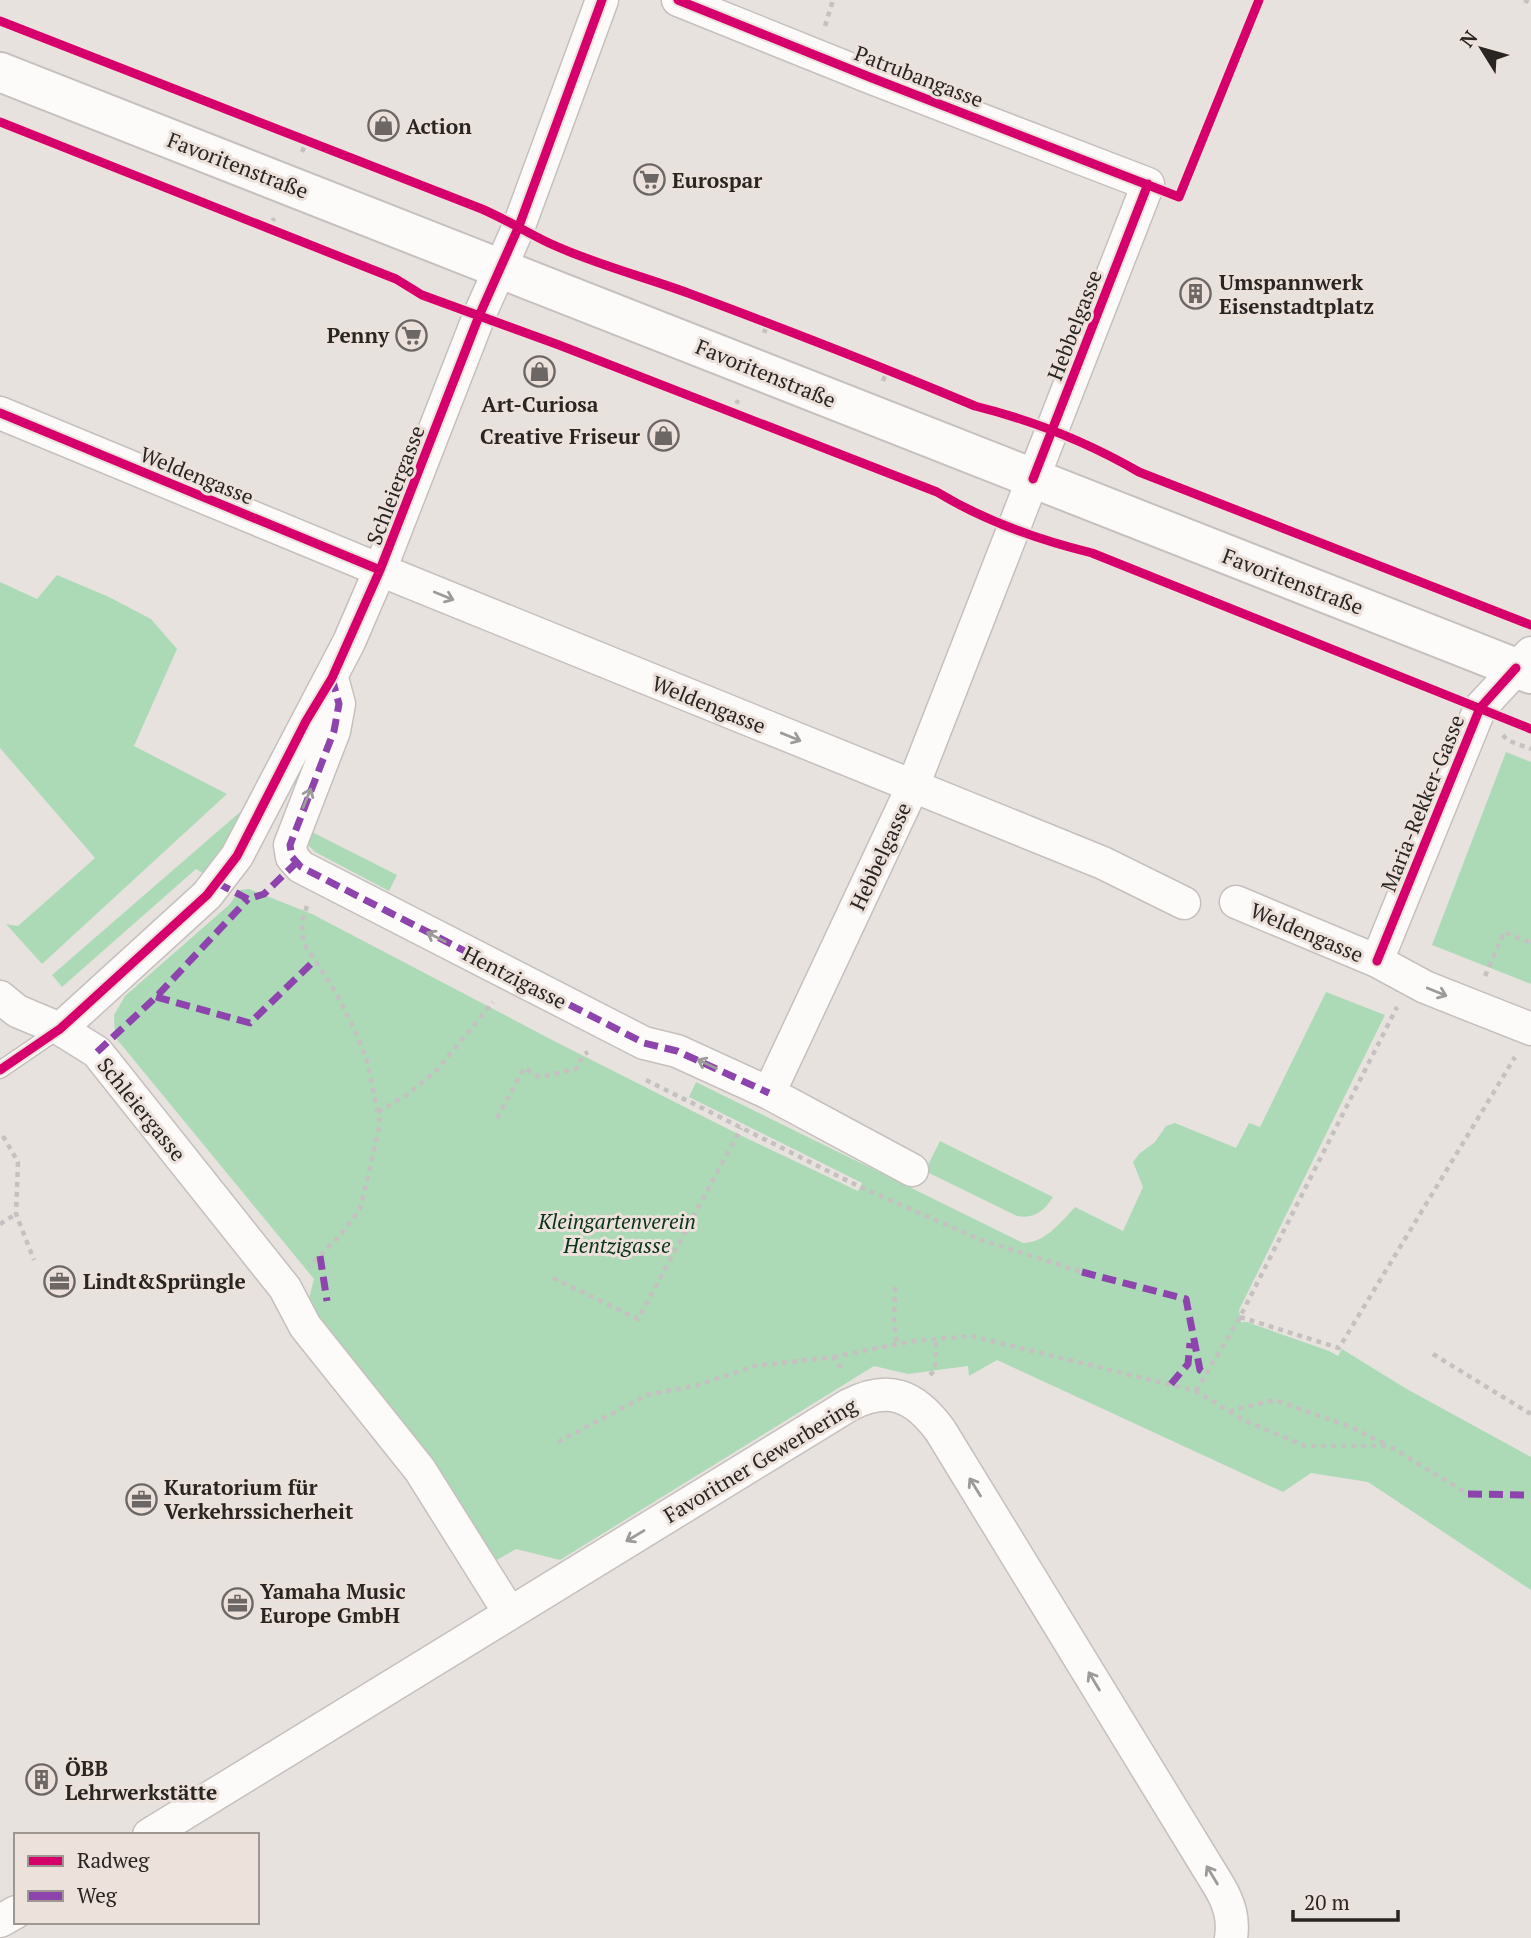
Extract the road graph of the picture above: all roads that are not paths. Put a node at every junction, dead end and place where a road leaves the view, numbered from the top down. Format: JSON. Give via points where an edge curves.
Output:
{"nodes":[{"id":1,"x":602,"y":0,"type":"edge"},
{"id":2,"x":678,"y":0,"type":"edge"},
{"id":3,"x":0,"y":72,"type":"edge"},
{"id":4,"x":1148,"y":184,"type":"joint"},
{"id":5,"x":500,"y":268,"type":"junction"},
{"id":6,"x":0,"y":413,"type":"edge"},
{"id":7,"x":1033,"y":479,"type":"junction"},
{"id":8,"x":380,"y":570,"type":"junction"},
{"id":9,"x":1526,"y":665,"type":"edge"},
{"id":10,"x":332,"y":678,"type":"junction"},
{"id":11,"x":913,"y":786,"type":"junction"},
{"id":12,"x":1236,"y":902,"type":"dead end"},
{"id":13,"x":1184,"y":903,"type":"dead end"},
{"id":14,"x":1377,"y":961,"type":"junction"},
{"id":15,"x":0,"y":997,"type":"edge"},
{"id":16,"x":60,"y":1028,"type":"junction"},
{"id":17,"x":1524,"y":1042,"type":"edge"},
{"id":18,"x":0,"y":1070,"type":"edge"},
{"id":19,"x":769,"y":1093,"type":"junction"},
{"id":20,"x":912,"y":1170,"type":"dead end"},
{"id":21,"x":509,"y":1612,"type":"junction"},
{"id":22,"x":152,"y":1833,"type":"edge"},
{"id":23,"x":1231,"y":1938,"type":"edge"}],
"edges":[{"from":1,"to":5,"type":"street","name":"Schleiergasse"},
{"from":2,"to":4,"type":"street","name":"Patrubangasse"},
{"from":3,"to":5,"type":"main road","name":"Favoritenstraße"},
{"from":4,"to":7,"type":"street","name":"Hebbelgasse"},
{"from":5,"to":7,"type":"main road","name":"Favoritenstraße"},
{"from":5,"to":8,"type":"street","name":"Schleiergasse"},
{"from":6,"to":8,"type":"street","name":"Weldengasse"},
{"from":7,"to":9,"type":"main road","name":"Favoritenstraße"},
{"from":7,"to":11,"type":"street","name":"Hebbelgasse"},
{"from":8,"to":10,"type":"street","name":"Schleiergasse"},
{"from":8,"to":11,"type":"street","name":"Weldengasse","one_way":true},
{"from":9,"to":14,"type":"street","name":"Maria-Rekker-Gasse","via":[[1480,708]]},
{"from":10,"to":16,"type":"street","name":"Schleiergasse","via":[[218,883]]},
{"from":19,"to":10,"type":"street","name":"Hentzigasse","one_way":true,"via":[[677,1051],[644,1043],[301,867],[292,857],[290,845],[334,731],[339,704]]},
{"from":11,"to":13,"type":"street","name":"Weldengasse","via":[[1103,863]]},
{"from":11,"to":19,"type":"street","name":"Hebbelgasse"},
{"from":12,"to":14,"type":"street","name":"Weldengasse"},
{"from":14,"to":17,"type":"street","name":"Weldengasse","one_way":true,"via":[[1472,1006]]},
{"from":15,"to":16,"type":"street","via":[[17,1011]]},
{"from":16,"to":18,"type":"lane"},
{"from":16,"to":21,"type":"street","name":"Schleiergasse","via":[[97,1052],[285,1288],[305,1326],[420,1470]]},
{"from":19,"to":20,"type":"street","name":"Hentzigasse"},
{"from":21,"to":22,"type":"street","name":"Favoritner Gewerbering"},
{"from":23,"to":21,"type":"street","name":"Favoritner Gewerbering","one_way":true,"via":[[1233,1922],[1219,1886],[940,1430],[925,1411],[908,1400],[895,1395],[863,1398]]}]}
